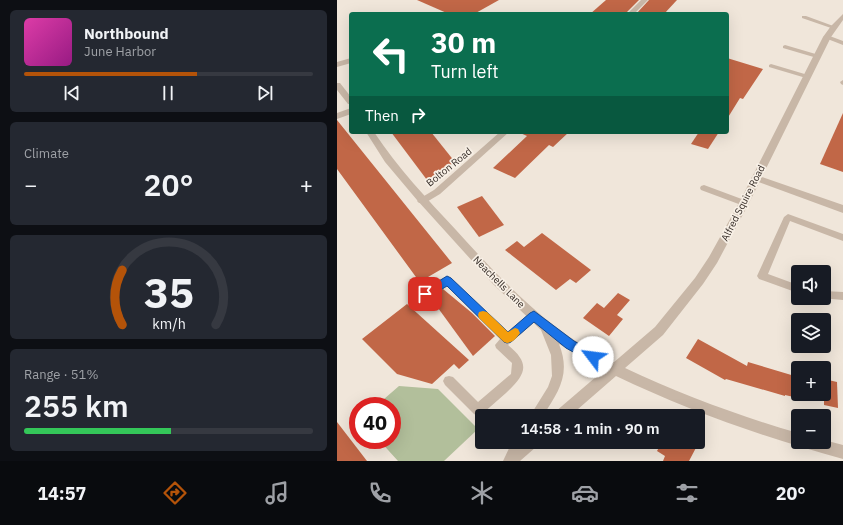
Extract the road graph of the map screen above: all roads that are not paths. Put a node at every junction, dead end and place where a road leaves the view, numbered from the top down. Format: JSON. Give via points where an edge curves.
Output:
{"nodes":[{"id":1,"x":645,"y":0,"type":"edge"},
{"id":2,"x":632,"y":12,"type":"edge"},
{"id":3,"x":843,"y":16,"type":"edge"},
{"id":4,"x":804,"y":17,"type":"dead end"},
{"id":5,"x":833,"y":27,"type":"junction"},
{"id":6,"x":827,"y":37,"type":"junction"},
{"id":7,"x":843,"y":43,"type":"edge"},
{"id":8,"x":785,"y":46,"type":"dead end"},
{"id":9,"x":817,"y":56,"type":"junction"},
{"id":10,"x":349,"y":61,"type":"edge"},
{"id":11,"x":337,"y":65,"type":"edge"},
{"id":12,"x":771,"y":66,"type":"dead end"},
{"id":13,"x":807,"y":76,"type":"junction"},
{"id":14,"x":337,"y":85,"type":"edge"},
{"id":15,"x":349,"y":100,"type":"edge"},
{"id":16,"x":349,"y":112,"type":"edge"},
{"id":17,"x":337,"y":116,"type":"edge"},
{"id":18,"x":371,"y":134,"type":"edge"},
{"id":19,"x":503,"y":134,"type":"edge"},
{"id":20,"x":756,"y":178,"type":"junction"},
{"id":21,"x":704,"y":188,"type":"dead end"},
{"id":22,"x":422,"y":201,"type":"junction"},
{"id":23,"x":744,"y":203,"type":"junction"},
{"id":24,"x":843,"y":209,"type":"edge"},
{"id":25,"x":843,"y":238,"type":"edge"},
{"id":26,"x":791,"y":286,"type":"edge"},
{"id":27,"x":831,"y":295,"type":"edge"},
{"id":28,"x":843,"y":296,"type":"edge"},
{"id":29,"x":413,"y":302,"type":"dead end"},
{"id":30,"x":534,"y":316,"type":"junction"},
{"id":31,"x":544,"y":325,"type":"junction"},
{"id":32,"x":507,"y":339,"type":"junction"},
{"id":33,"x":615,"y":370,"type":"junction"},
{"id":34,"x":449,"y":382,"type":"dead end"},
{"id":35,"x":540,"y":409,"type":"edge"},
{"id":36,"x":568,"y":409,"type":"edge"},
{"id":37,"x":791,"y":438,"type":"edge"},
{"id":38,"x":515,"y":449,"type":"edge"},
{"id":39,"x":523,"y":449,"type":"edge"},
{"id":40,"x":831,"y":449,"type":"edge"},
{"id":41,"x":843,"y":452,"type":"edge"},
{"id":42,"x":509,"y":461,"type":"edge"}],
"edges":[{"from":1,"to":2,"type":"street"},
{"from":3,"to":5,"type":"street","name":"Alfred Squire Road"},
{"from":4,"to":5,"type":"lane"},
{"from":5,"to":6,"type":"street","name":"Alfred Squire Road"},
{"from":6,"to":7,"type":"street"},
{"from":6,"to":9,"type":"street","name":"Alfred Squire Road"},
{"from":8,"to":9,"type":"lane"},
{"from":9,"to":13,"type":"street","name":"Alfred Squire Road"},
{"from":10,"to":11,"type":"street"},
{"from":12,"to":13,"type":"lane"},
{"from":13,"to":20,"type":"street","name":"Alfred Squire Road"},
{"from":14,"to":15,"type":"street"},
{"from":16,"to":17,"type":"street"},
{"from":18,"to":22,"type":"street","name":"Neachells Lane"},
{"from":19,"to":22,"type":"street","name":"Bolton Road","via":[[437,192]]},
{"from":20,"to":23,"type":"street","name":"Alfred Squire Road"},
{"from":20,"to":24,"type":"street"},
{"from":21,"to":23,"type":"lane"},
{"from":22,"to":30,"type":"street","name":"Neachells Lane","via":[[499,284]]},
{"from":23,"to":33,"type":"street","name":"Alfred Squire Road","via":[[699,281],[659,331]]},
{"from":25,"to":26,"type":"lane","via":[[788,216],[762,276]]},
{"from":27,"to":28,"type":"lane"},
{"from":29,"to":32,"type":"lane","via":[[447,280]]},
{"from":30,"to":31,"type":"street","name":"Neachells Lane"},
{"from":30,"to":32,"type":"lane"},
{"from":31,"to":33,"type":"street","name":"Neachells Lane","via":[[570,344]]},
{"from":31,"to":35,"type":"street","via":[[559,358],[556,384]]},
{"from":32,"to":34,"type":"lane","via":[[501,345],[518,363],[515,377],[478,410]]},
{"from":33,"to":36,"type":"street","name":"Alfred Squire Road"},
{"from":33,"to":37,"type":"street","name":"Neachells Lane","via":[[761,430]]},
{"from":38,"to":42,"type":"street"},
{"from":39,"to":42,"type":"street"},
{"from":40,"to":41,"type":"street"}]}
